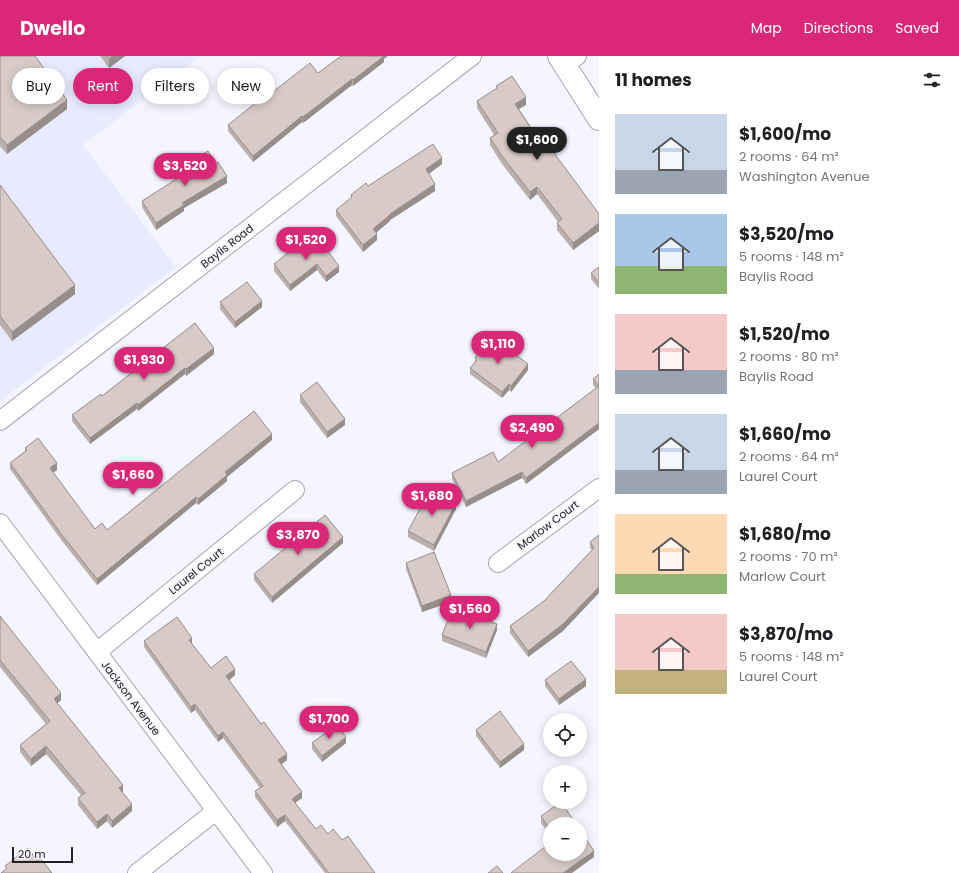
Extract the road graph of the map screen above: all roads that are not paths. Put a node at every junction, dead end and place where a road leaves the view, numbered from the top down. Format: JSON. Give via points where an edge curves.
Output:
{"nodes":[{"id":1,"x":472,"y":56,"type":"edge"},
{"id":2,"x":567,"y":59,"type":"edge"},
{"id":3,"x":599,"y":119,"type":"edge"},
{"id":4,"x":0,"y":421,"type":"edge"},
{"id":5,"x":599,"y":488,"type":"edge"},
{"id":6,"x":295,"y":490,"type":"dead end"},
{"id":7,"x":0,"y":523,"type":"edge"},
{"id":8,"x":498,"y":563,"type":"dead end"},
{"id":9,"x":97,"y":652,"type":"junction"},
{"id":10,"x":216,"y":811,"type":"junction"},
{"id":11,"x":137,"y":873,"type":"edge"},
{"id":12,"x":263,"y":873,"type":"edge"}],
"edges":[{"from":1,"to":4,"type":"street","name":"Baylis Road"},
{"from":2,"to":3,"type":"street"},
{"from":5,"to":8,"type":"street","name":"Marlow Court"},
{"from":6,"to":9,"type":"street","name":"Laurel Court"},
{"from":7,"to":9,"type":"street","name":"Jackson Avenue"},
{"from":9,"to":10,"type":"street","name":"Jackson Avenue"},
{"from":10,"to":11,"type":"street"},
{"from":10,"to":12,"type":"street","name":"Jackson Avenue"}]}
